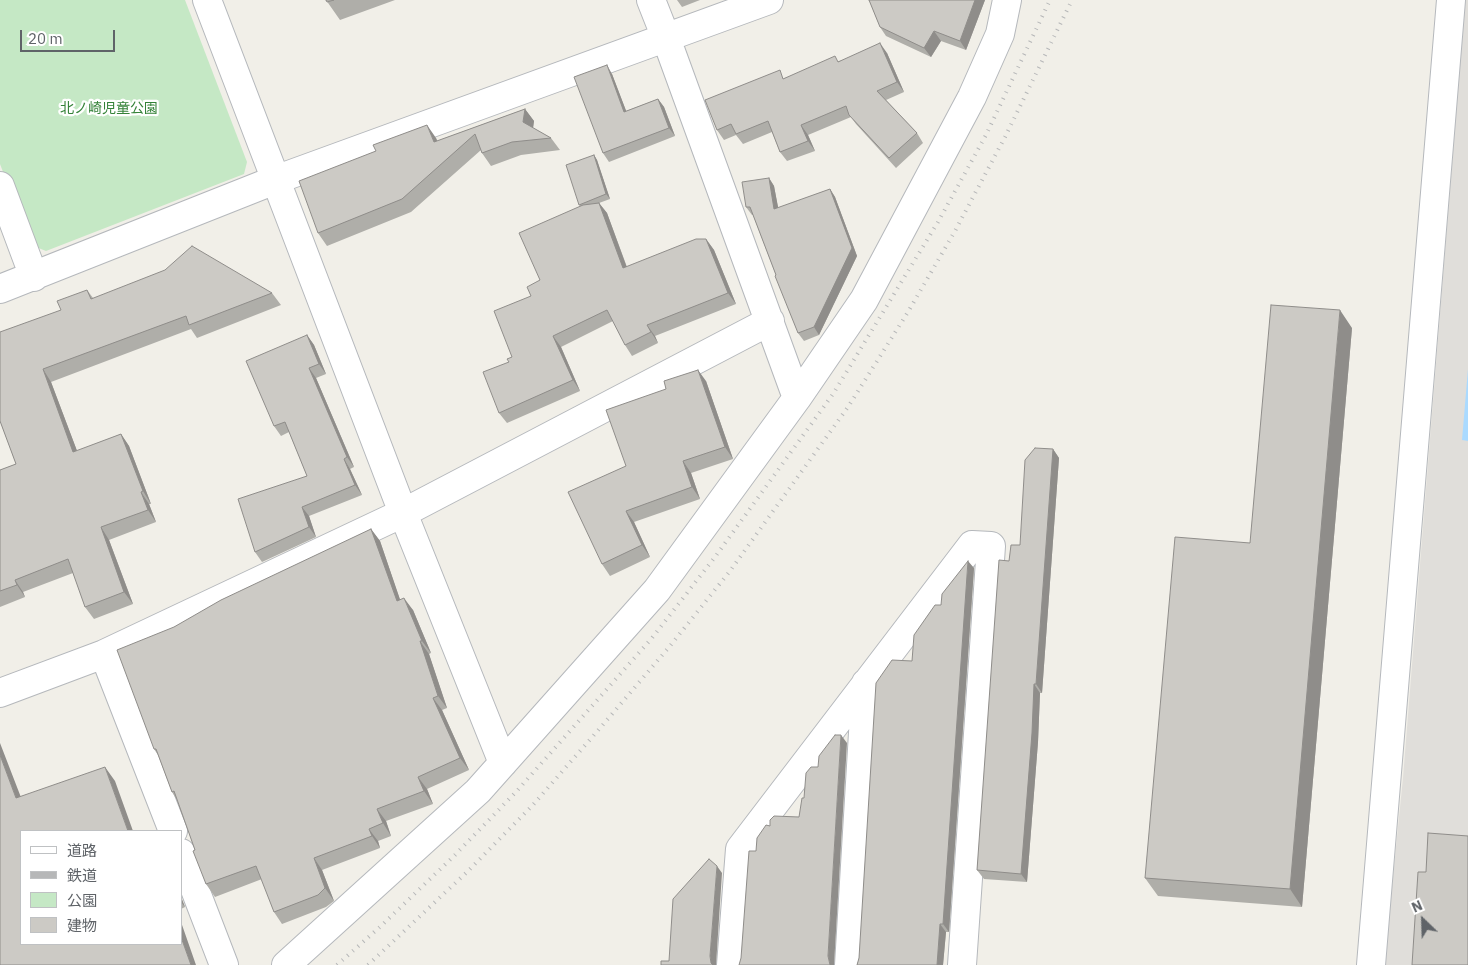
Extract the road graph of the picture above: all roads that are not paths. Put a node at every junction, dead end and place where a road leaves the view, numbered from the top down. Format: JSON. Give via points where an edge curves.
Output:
{"nodes":[{"id":1,"x":207,"y":0,"type":"edge"},
{"id":2,"x":651,"y":0,"type":"edge"},
{"id":3,"x":769,"y":0,"type":"edge"},
{"id":4,"x":1007,"y":0,"type":"edge"},
{"id":5,"x":1451,"y":0,"type":"edge"},
{"id":6,"x":666,"y":38,"type":"junction"},
{"id":7,"x":275,"y":180,"type":"junction"},
{"id":8,"x":0,"y":186,"type":"edge"},
{"id":9,"x":34,"y":277,"type":"junction"},
{"id":10,"x":0,"y":289,"type":"edge"},
{"id":11,"x":770,"y":321,"type":"junction"},
{"id":12,"x":797,"y":398,"type":"junction"},
{"id":13,"x":403,"y":513,"type":"junction"},
{"id":14,"x":104,"y":654,"type":"junction"},
{"id":15,"x":866,"y":683,"type":"junction"},
{"id":16,"x":0,"y":693,"type":"edge"},
{"id":17,"x":503,"y":763,"type":"junction"},
{"id":18,"x":173,"y":830,"type":"edge"},
{"id":19,"x":182,"y":856,"type":"edge"},
{"id":20,"x":224,"y":965,"type":"edge"},
{"id":21,"x":286,"y":965,"type":"edge"},
{"id":22,"x":731,"y":965,"type":"edge"},
{"id":23,"x":849,"y":965,"type":"edge"},
{"id":24,"x":962,"y":965,"type":"edge"},
{"id":25,"x":1371,"y":965,"type":"edge"}],
"edges":[{"from":1,"to":7,"type":"street"},
{"from":2,"to":6,"type":"street"},
{"from":3,"to":6,"type":"street"},
{"from":4,"to":12,"type":"street","via":[[1000,34],[972,97],[864,300]]},
{"from":5,"to":25,"type":"street"},
{"from":6,"to":7,"type":"street"},
{"from":6,"to":11,"type":"street"},
{"from":7,"to":9,"type":"street"},
{"from":7,"to":13,"type":"street"},
{"from":8,"to":9,"type":"street"},
{"from":9,"to":10,"type":"street"},
{"from":11,"to":12,"type":"street"},
{"from":11,"to":13,"type":"street"},
{"from":12,"to":17,"type":"street","via":[[657,590]]},
{"from":13,"to":14,"type":"street"},
{"from":13,"to":17,"type":"street"},
{"from":14,"to":16,"type":"street"},
{"from":14,"to":18,"type":"street"},
{"from":15,"to":22,"type":"street","via":[[740,849]]},
{"from":15,"to":23,"type":"street"},
{"from":15,"to":24,"type":"street","via":[[972,544],[991,546]]},
{"from":17,"to":21,"type":"street","via":[[478,791]]},
{"from":19,"to":20,"type":"street"}]}
